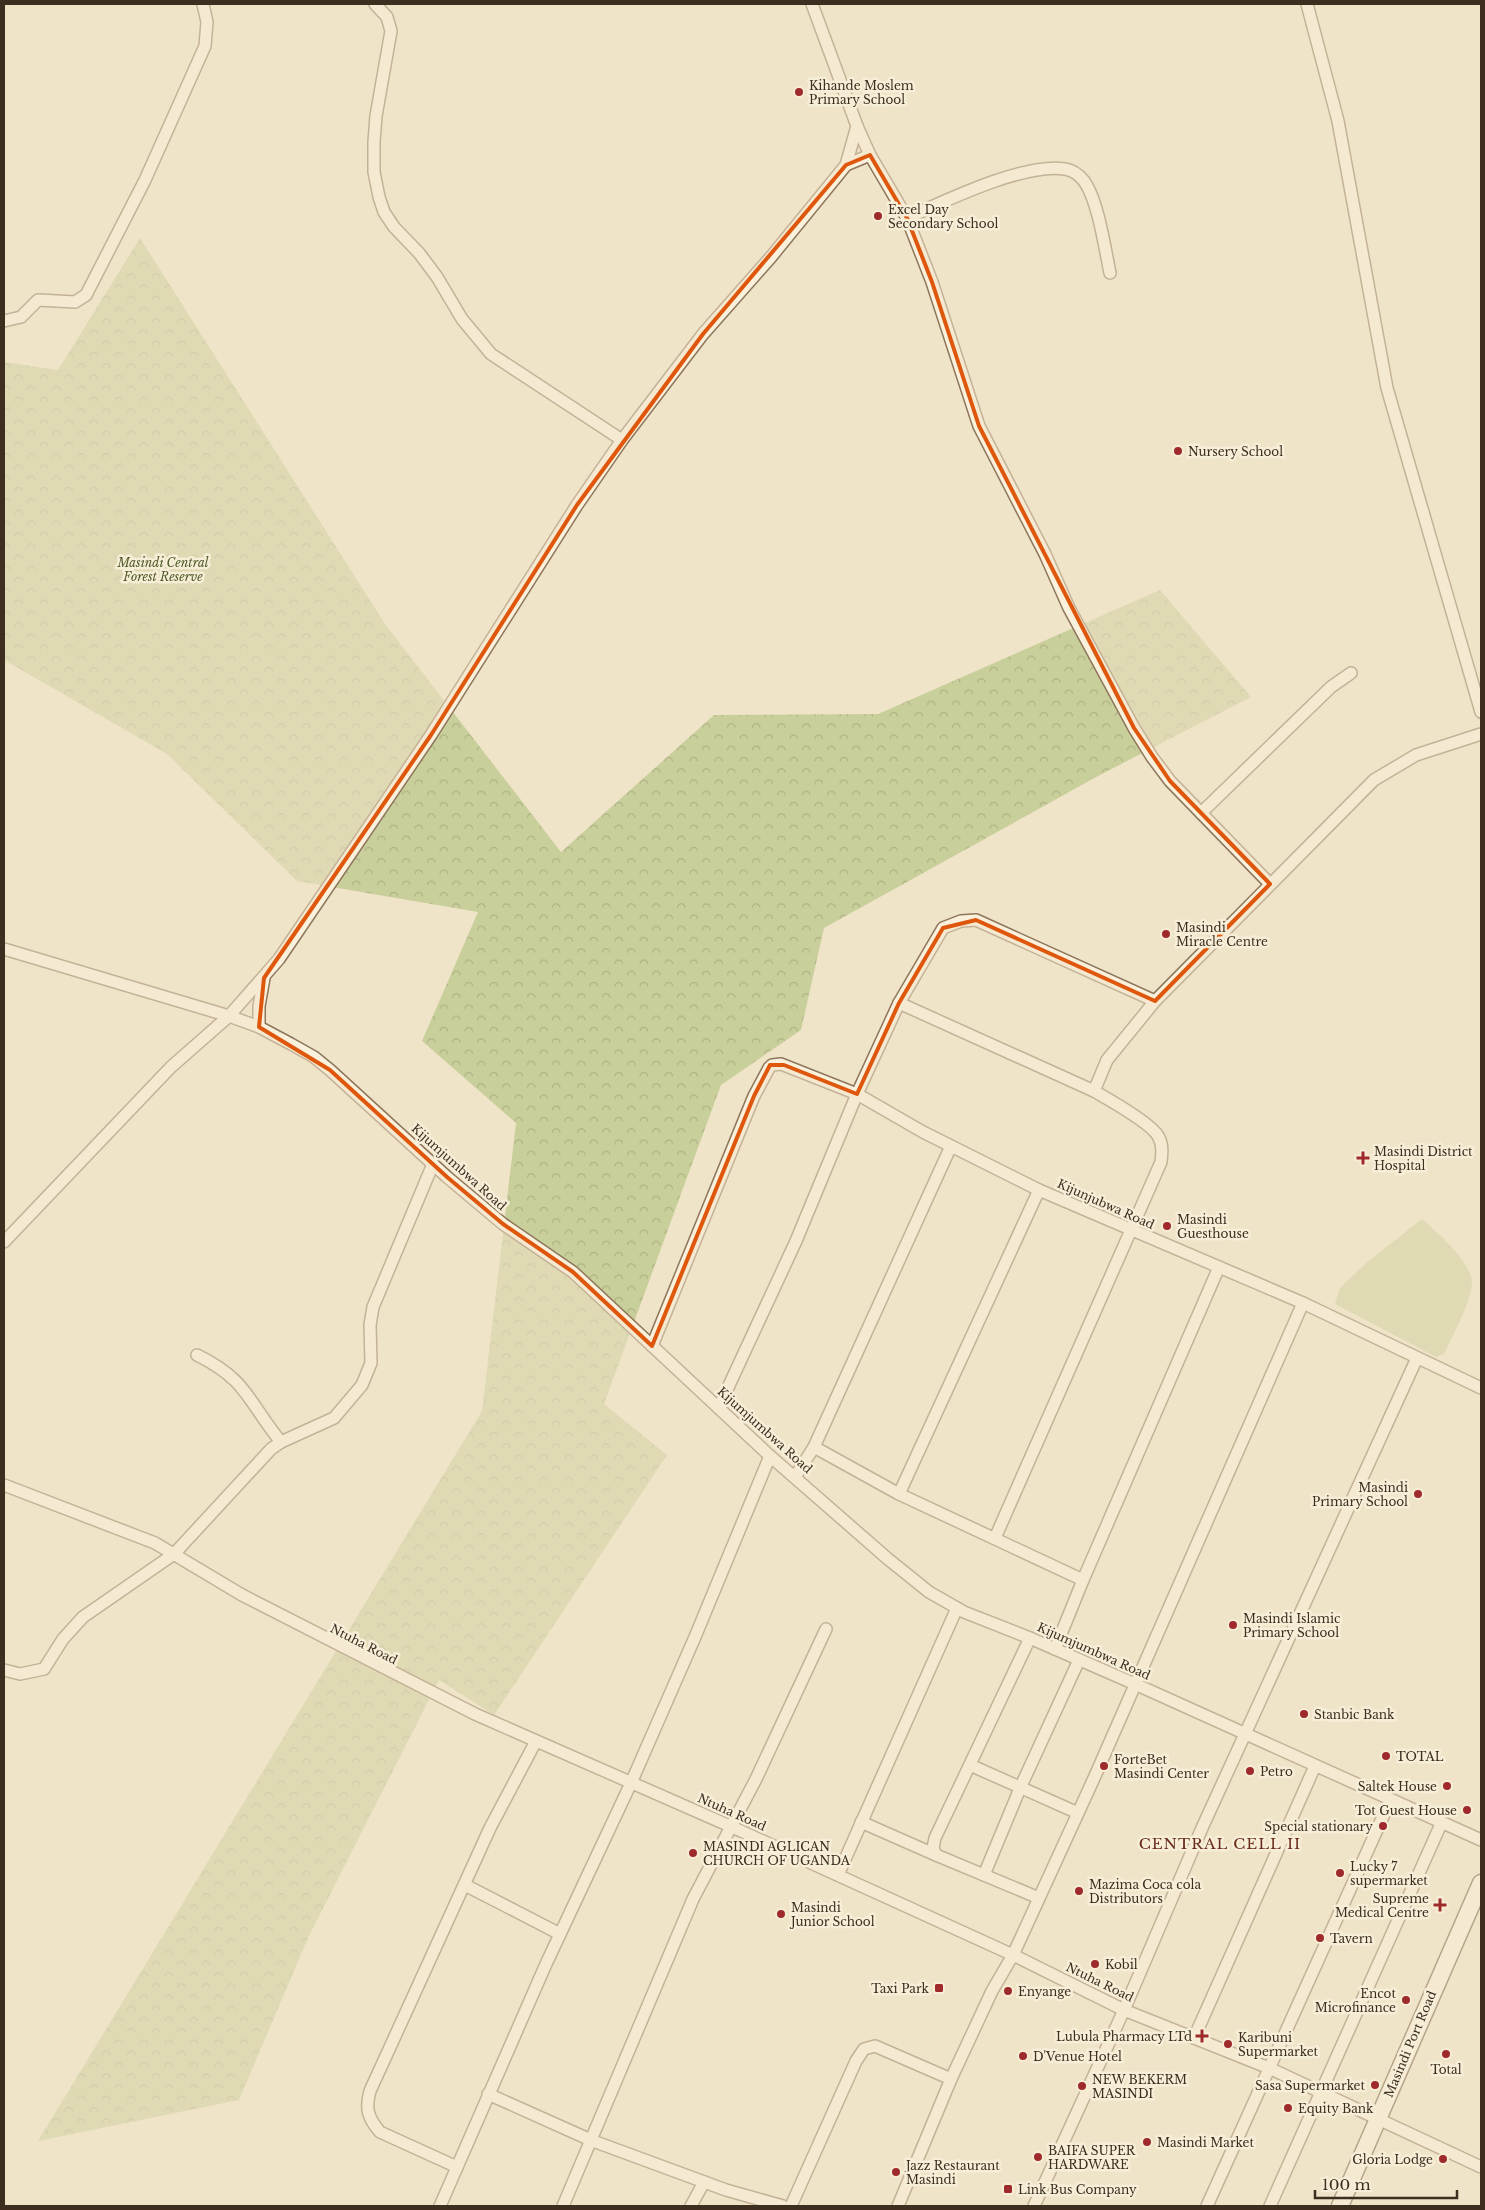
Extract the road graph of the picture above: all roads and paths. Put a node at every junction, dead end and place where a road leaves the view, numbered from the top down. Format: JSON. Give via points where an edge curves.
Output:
{"nodes":[{"id":1,"x":203,"y":4,"type":"edge"},
{"id":2,"x":375,"y":4,"type":"edge"},
{"id":3,"x":812,"y":4,"type":"edge"},
{"id":4,"x":1307,"y":4,"type":"edge"},
{"id":5,"x":857,"y":126,"type":"junction"},
{"id":6,"x":870,"y":155,"type":"junction"},
{"id":7,"x":846,"y":165,"type":"junction"},
{"id":8,"x":907,"y":218,"type":"junction"},
{"id":9,"x":1110,"y":273,"type":"dead end"},
{"id":10,"x":4,"y":321,"type":"edge"},
{"id":11,"x":622,"y":440,"type":"junction"},
{"id":12,"x":1351,"y":673,"type":"dead end"},
{"id":13,"x":1481,"y":712,"type":"edge"},
{"id":14,"x":1481,"y":734,"type":"edge"},
{"id":15,"x":1201,"y":813,"type":"junction"},
{"id":16,"x":1270,"y":884,"type":"junction"},
{"id":17,"x":4,"y":949,"type":"edge"},
{"id":18,"x":264,"y":978,"type":"junction"},
{"id":19,"x":1155,"y":1000,"type":"junction"},
{"id":20,"x":899,"y":1003,"type":"junction"},
{"id":21,"x":229,"y":1016,"type":"junction"},
{"id":22,"x":259,"y":1027,"type":"junction"},
{"id":23,"x":1094,"y":1091,"type":"junction"},
{"id":24,"x":857,"y":1094,"type":"junction"},
{"id":25,"x":951,"y":1146,"type":"junction"},
{"id":26,"x":432,"y":1164,"type":"junction"},
{"id":27,"x":1039,"y":1190,"type":"junction"},
{"id":28,"x":1131,"y":1230,"type":"junction"},
{"id":29,"x":4,"y":1242,"type":"edge"},
{"id":30,"x":1219,"y":1267,"type":"junction"},
{"id":31,"x":1303,"y":1303,"type":"junction"},
{"id":32,"x":652,"y":1346,"type":"junction"},
{"id":33,"x":197,"y":1355,"type":"dead end"},
{"id":34,"x":1417,"y":1358,"type":"junction"},
{"id":35,"x":1481,"y":1388,"type":"edge"},
{"id":36,"x":719,"y":1407,"type":"junction"},
{"id":37,"x":281,"y":1442,"type":"junction"},
{"id":38,"x":814,"y":1447,"type":"junction"},
{"id":39,"x":770,"y":1456,"type":"junction"},
{"id":40,"x":795,"y":1476,"type":"junction"},
{"id":41,"x":4,"y":1485,"type":"edge"},
{"id":42,"x":899,"y":1494,"type":"junction"},
{"id":43,"x":995,"y":1538,"type":"junction"},
{"id":44,"x":174,"y":1554,"type":"junction"},
{"id":45,"x":1083,"y":1580,"type":"junction"},
{"id":46,"x":957,"y":1608,"type":"junction"},
{"id":47,"x":826,"y":1629,"type":"dead end"},
{"id":48,"x":1030,"y":1638,"type":"junction"},
{"id":49,"x":1055,"y":1649,"type":"junction"},
{"id":50,"x":1080,"y":1660,"type":"junction"},
{"id":51,"x":4,"y":1670,"type":"edge"},
{"id":52,"x":1135,"y":1684,"type":"junction"},
{"id":53,"x":1245,"y":1734,"type":"junction"},
{"id":54,"x":536,"y":1741,"type":"junction"},
{"id":55,"x":970,"y":1765,"type":"junction"},
{"id":56,"x":1315,"y":1766,"type":"junction"},
{"id":57,"x":631,"y":1783,"type":"junction"},
{"id":58,"x":1021,"y":1786,"type":"junction"},
{"id":59,"x":1390,"y":1800,"type":"junction"},
{"id":60,"x":1078,"y":1813,"type":"junction"},
{"id":61,"x":861,"y":1822,"type":"junction"},
{"id":62,"x":1441,"y":1824,"type":"junction"},
{"id":63,"x":730,"y":1826,"type":"junction"},
{"id":64,"x":1481,"y":1840,"type":"edge"},
{"id":65,"x":936,"y":1855,"type":"junction"},
{"id":66,"x":838,"y":1875,"type":"junction"},
{"id":67,"x":984,"y":1875,"type":"junction"},
{"id":68,"x":1481,"y":1883,"type":"edge"},
{"id":69,"x":465,"y":1885,"type":"junction"},
{"id":70,"x":1039,"y":1898,"type":"junction"},
{"id":71,"x":560,"y":1934,"type":"junction"},
{"id":72,"x":1012,"y":1955,"type":"junction"},
{"id":73,"x":1124,"y":2010,"type":"junction"},
{"id":74,"x":1194,"y":2038,"type":"junction"},
{"id":75,"x":1269,"y":2068,"type":"junction"},
{"id":76,"x":951,"y":2079,"type":"junction"},
{"id":77,"x":1320,"y":2092,"type":"junction"},
{"id":78,"x":488,"y":2094,"type":"junction"},
{"id":79,"x":1378,"y":2120,"type":"junction"},
{"id":80,"x":593,"y":2141,"type":"junction"},
{"id":81,"x":457,"y":2167,"type":"junction"},
{"id":82,"x":1481,"y":2167,"type":"edge"},
{"id":83,"x":704,"y":2182,"type":"junction"},
{"id":84,"x":440,"y":2206,"type":"edge"},
{"id":85,"x":564,"y":2206,"type":"edge"},
{"id":86,"x":691,"y":2206,"type":"edge"},
{"id":87,"x":783,"y":2206,"type":"edge"},
{"id":88,"x":791,"y":2206,"type":"edge"},
{"id":89,"x":898,"y":2206,"type":"edge"},
{"id":90,"x":1034,"y":2206,"type":"edge"},
{"id":91,"x":1207,"y":2206,"type":"edge"},
{"id":92,"x":1270,"y":2206,"type":"edge"},
{"id":93,"x":1340,"y":2206,"type":"edge"}],
"edges":[{"from":1,"to":10,"type":"street","via":[[207,28],[205,46],[145,180],[86,295],[75,302],[38,300],[20,317]]},
{"from":2,"to":11,"type":"street","via":[[387,16],[390,31],[374,142],[374,172],[384,212],[424,259],[462,319],[491,354]]},
{"from":3,"to":5,"type":"street"},
{"from":4,"to":13,"type":"street","via":[[1338,121],[1387,388]]},
{"from":5,"to":6,"type":"street"},
{"from":5,"to":7,"type":"street"},
{"from":6,"to":7,"type":"street"},
{"from":6,"to":8,"type":"street"},
{"from":7,"to":11,"type":"street","via":[[703,334]]},
{"from":8,"to":9,"type":"street","via":[[950,198],[1022,173],[1064,169],[1077,174],[1092,198]]},
{"from":8,"to":15,"type":"street","via":[[932,282],[979,426],[1069,608],[1134,728],[1170,781]]},
{"from":11,"to":18,"type":"street","via":[[324,896]]},
{"from":12,"to":15,"type":"street","via":[[1332,687]]},
{"from":14,"to":16,"type":"street","via":[[1416,755],[1374,780]]},
{"from":15,"to":16,"type":"street"},
{"from":16,"to":19,"type":"street"},
{"from":17,"to":21,"type":"street","name":"Kijumjumbwa Road"},
{"from":18,"to":21,"type":"street"},
{"from":18,"to":22,"type":"street","via":[[258,1006]]},
{"from":19,"to":20,"type":"street","via":[[976,920],[961,921],[943,928]]},
{"from":19,"to":23,"type":"street","via":[[1108,1060]]},
{"from":20,"to":23,"type":"street"},
{"from":20,"to":24,"type":"street"},
{"from":21,"to":22,"type":"street","name":"Kijumjumbwa Road"},
{"from":21,"to":29,"type":"street","via":[[171,1067]]},
{"from":22,"to":26,"type":"street","name":"Kijumjumbwa Road","via":[[314,1057]]},
{"from":23,"to":28,"type":"street","via":[[1158,1134],[1162,1148],[1161,1162]]},
{"from":24,"to":25,"type":"street","name":"Kijunjubwa Road"},
{"from":24,"to":32,"type":"street","name":"Kijunjubwa Road","via":[[784,1064],[768,1068]]},
{"from":24,"to":36,"type":"street","via":[[796,1241]]},
{"from":25,"to":27,"type":"street","name":"Kijunjubwa Road"},
{"from":25,"to":38,"type":"street"},
{"from":26,"to":32,"type":"street","name":"Kijumjumbwa Road","via":[[503,1224],[573,1272]]},
{"from":26,"to":37,"type":"street","via":[[373,1307],[370,1325],[372,1357],[367,1375],[334,1418]]},
{"from":27,"to":28,"type":"street","name":"Kijunjubwa Road"},
{"from":27,"to":42,"type":"street"},
{"from":28,"to":30,"type":"street","name":"Kijunjubwa Road"},
{"from":28,"to":43,"type":"street"},
{"from":30,"to":31,"type":"street","name":"Kijunjubwa Road"},
{"from":30,"to":45,"type":"street"},
{"from":31,"to":34,"type":"street","name":"Kijunjubwa Road"},
{"from":31,"to":52,"type":"street"},
{"from":32,"to":36,"type":"street","name":"Kijumjumbwa Road"},
{"from":33,"to":37,"type":"street","via":[[220,1366],[243,1387]]},
{"from":34,"to":35,"type":"street","name":"Kijunjubwa Road"},
{"from":34,"to":53,"type":"street"},
{"from":36,"to":39,"type":"street","name":"Kijumjumbwa Road"},
{"from":37,"to":44,"type":"street"},
{"from":38,"to":40,"type":"street"},
{"from":38,"to":42,"type":"street"},
{"from":39,"to":40,"type":"street","name":"Kijumjumbwa Road"},
{"from":39,"to":57,"type":"street"},
{"from":40,"to":46,"type":"street","name":"Kijumjumbwa Road","via":[[888,1560],[929,1592]]},
{"from":41,"to":44,"type":"street","name":"Ntuha Road","via":[[144,1538]]},
{"from":42,"to":43,"type":"street"},
{"from":43,"to":45,"type":"street"},
{"from":44,"to":51,"type":"street","via":[[83,1617],[63,1639],[44,1670],[20,1674]]},
{"from":44,"to":54,"type":"street","name":"Ntuha Road","via":[[242,1596],[323,1638]]},
{"from":45,"to":49,"type":"street"},
{"from":46,"to":48,"type":"street","name":"Kijumjumbwa Road"},
{"from":46,"to":61,"type":"street"},
{"from":47,"to":63,"type":"street","via":[[756,1779]]},
{"from":48,"to":49,"type":"street","name":"Kijumjumbwa Road"},
{"from":48,"to":55,"type":"street"},
{"from":49,"to":50,"type":"street","name":"Kijumjumbwa Road"},
{"from":50,"to":52,"type":"street","name":"Kijumjumbwa Road"},
{"from":50,"to":58,"type":"street"},
{"from":52,"to":53,"type":"street","name":"Kijumjumbwa Road"},
{"from":52,"to":60,"type":"street"},
{"from":53,"to":56,"type":"street","name":"Kijumjumbwa Road"},
{"from":53,"to":73,"type":"street"},
{"from":54,"to":57,"type":"street","name":"Ntuha Road"},
{"from":54,"to":69,"type":"street","via":[[490,1828]]},
{"from":55,"to":58,"type":"street"},
{"from":55,"to":65,"type":"street","via":[[935,1838],[933,1848]]},
{"from":56,"to":59,"type":"street","name":"Kijumjumbwa Road"},
{"from":56,"to":74,"type":"street"},
{"from":57,"to":63,"type":"street","name":"Ntuha Road"},
{"from":57,"to":71,"type":"street"},
{"from":58,"to":60,"type":"street"},
{"from":58,"to":67,"type":"street"},
{"from":59,"to":62,"type":"street","name":"Kijumjumbwa Road"},
{"from":59,"to":75,"type":"street"},
{"from":60,"to":70,"type":"street"},
{"from":61,"to":65,"type":"street"},
{"from":61,"to":66,"type":"street"},
{"from":62,"to":64,"type":"street","name":"Kijumjumbwa Road"},
{"from":62,"to":77,"type":"street"},
{"from":63,"to":66,"type":"street","name":"Ntuha Road"},
{"from":63,"to":80,"type":"street","via":[[661,1972]]},
{"from":65,"to":67,"type":"street"},
{"from":66,"to":72,"type":"street","name":"Ntuha Road"},
{"from":67,"to":70,"type":"street"},
{"from":68,"to":79,"type":"main road","name":"Masindi Port Road"},
{"from":69,"to":71,"type":"street"},
{"from":69,"to":81,"type":"street","via":[[370,2091],[366,2112],[380,2132]]},
{"from":70,"to":72,"type":"street"},
{"from":71,"to":78,"type":"street"},
{"from":72,"to":73,"type":"street","name":"Ntuha Road"},
{"from":72,"to":76,"type":"street"},
{"from":73,"to":74,"type":"street","name":"Ntuha Road"},
{"from":73,"to":90,"type":"street"},
{"from":74,"to":75,"type":"street","name":"Ntuha Road"},
{"from":75,"to":77,"type":"street","name":"Ntuha Road"},
{"from":75,"to":91,"type":"street"},
{"from":76,"to":88,"type":"street","via":[[876,2046],[864,2049]]},
{"from":76,"to":89,"type":"street"},
{"from":77,"to":79,"type":"street","name":"Ntuha Road"},
{"from":77,"to":92,"type":"street"},
{"from":78,"to":80,"type":"street"},
{"from":78,"to":81,"type":"street"},
{"from":79,"to":82,"type":"street","name":"Ntuha Road"},
{"from":79,"to":93,"type":"main road","name":"Masindi Port Road"},
{"from":80,"to":83,"type":"street"},
{"from":80,"to":85,"type":"street"},
{"from":81,"to":84,"type":"street"},
{"from":83,"to":86,"type":"street"},
{"from":83,"to":87,"type":"street"}]}
